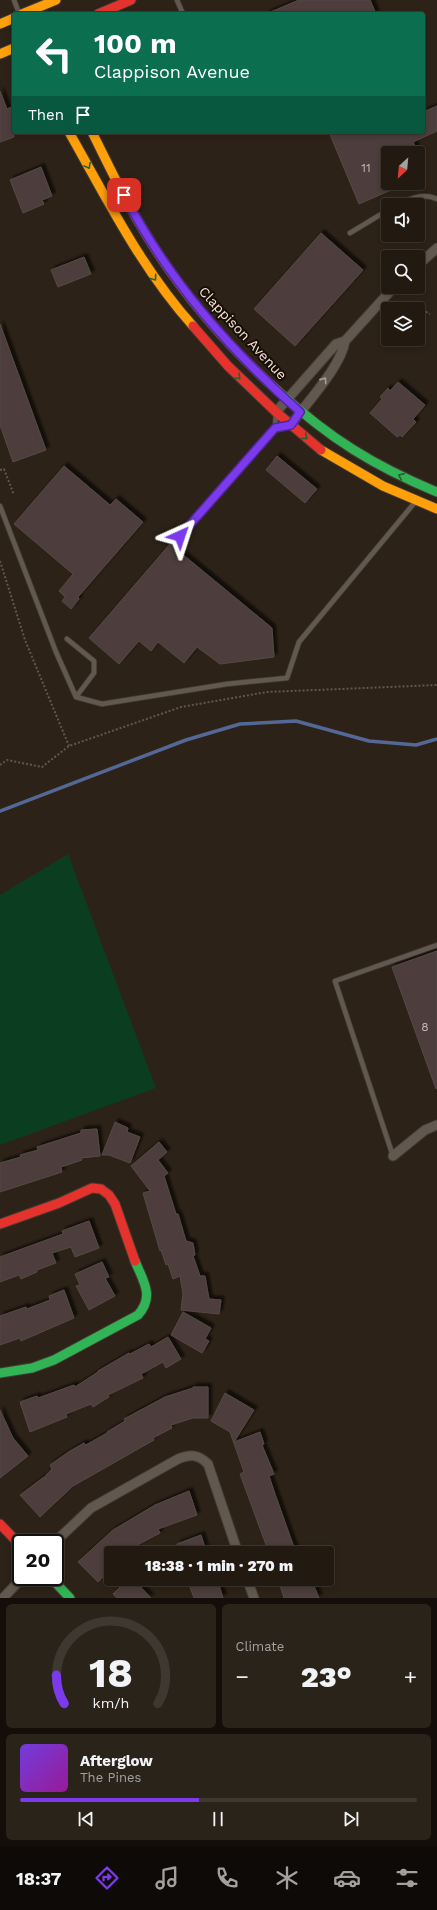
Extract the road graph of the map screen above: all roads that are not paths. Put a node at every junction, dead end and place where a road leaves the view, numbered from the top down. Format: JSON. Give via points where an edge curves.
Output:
{"nodes":[{"id":1,"x":14,"y":0,"type":"edge"},
{"id":2,"x":56,"y":0,"type":"edge"},
{"id":3,"x":130,"y":0,"type":"edge"},
{"id":4,"x":177,"y":0,"type":"edge"},
{"id":5,"x":38,"y":7,"type":"edge"},
{"id":6,"x":19,"y":12,"type":"edge"},
{"id":7,"x":25,"y":12,"type":"edge"},
{"id":8,"x":103,"y":12,"type":"edge"},
{"id":9,"x":182,"y":12,"type":"edge"},
{"id":10,"x":12,"y":19,"type":"edge"},
{"id":11,"x":0,"y":24,"type":"edge"},
{"id":12,"x":12,"y":49,"type":"edge"},
{"id":13,"x":0,"y":54,"type":"edge"},
{"id":14,"x":70,"y":134,"type":"edge"},
{"id":15,"x":93,"y":134,"type":"edge"},
{"id":16,"x":411,"y":198,"type":"edge"},
{"id":17,"x":437,"y":199,"type":"edge"},
{"id":18,"x":381,"y":214,"type":"edge"},
{"id":19,"x":350,"y":233,"type":"dead end"},
{"id":20,"x":437,"y":248,"type":"edge"},
{"id":21,"x":425,"y":259,"type":"edge"},
{"id":22,"x":388,"y":294,"type":"edge"},
{"id":23,"x":345,"y":341,"type":"junction"},
{"id":24,"x":286,"y":399,"type":"junction"},
{"id":25,"x":276,"y":412,"type":"junction"},
{"id":26,"x":300,"y":412,"type":"junction"},
{"id":27,"x":291,"y":425,"type":"junction"},
{"id":28,"x":275,"y":428,"type":"junction"},
{"id":29,"x":437,"y":492,"type":"edge"},
{"id":30,"x":417,"y":500,"type":"junction"},
{"id":31,"x":0,"y":506,"type":"edge"},
{"id":32,"x":437,"y":509,"type":"edge"},
{"id":33,"x":180,"y":536,"type":"dead end"},
{"id":34,"x":67,"y":639,"type":"dead end"},
{"id":35,"x":76,"y":697,"type":"junction"},
{"id":36,"x":437,"y":944,"type":"edge"},
{"id":37,"x":437,"y":1125,"type":"edge"},
{"id":38,"x":393,"y":1156,"type":"joint"},
{"id":39,"x":0,"y":1224,"type":"edge"},
{"id":40,"x":0,"y":1373,"type":"edge"},
{"id":41,"x":0,"y":1524,"type":"edge"},
{"id":42,"x":63,"y":1534,"type":"edge"},
{"id":43,"x":12,"y":1537,"type":"edge"},
{"id":44,"x":236,"y":1546,"type":"edge"},
{"id":45,"x":15,"y":1586,"type":"edge"},
{"id":46,"x":59,"y":1586,"type":"edge"},
{"id":47,"x":250,"y":1586,"type":"edge"},
{"id":48,"x":4,"y":1598,"type":"edge"},
{"id":49,"x":70,"y":1598,"type":"edge"},
{"id":50,"x":254,"y":1598,"type":"edge"}],
"edges":[{"from":1,"to":6,"type":"lane"},
{"from":2,"to":5,"type":"main road"},
{"from":3,"to":8,"type":"main road"},
{"from":4,"to":9,"type":"lane"},
{"from":5,"to":7,"type":"main road"},
{"from":10,"to":11,"type":"main road"},
{"from":12,"to":13,"type":"main road"},
{"from":14,"to":25,"type":"main road","one_way":true,"via":[[134,249],[165,293],[211,349]]},
{"from":15,"to":24,"type":"main road","name":"Clappison Avenue","via":[[138,222],[183,289],[213,325]]},
{"from":16,"to":17,"type":"lane","via":[[430,196]]},
{"from":18,"to":19,"type":"lane"},
{"from":20,"to":21,"type":"street"},
{"from":22,"to":23,"type":"street"},
{"from":23,"to":24,"type":"street","via":[[336,344]]},
{"from":26,"to":23,"type":"street","one_way":true,"via":[[344,350]]},
{"from":24,"to":25,"type":"street"},
{"from":24,"to":26,"type":"main road","name":"Clappison Avenue"},
{"from":25,"to":27,"type":"main road"},
{"from":25,"to":28,"type":"lane"},
{"from":26,"to":27,"type":"street"},
{"from":29,"to":26,"type":"main road","name":"Clappison Avenue","one_way":true,"via":[[358,454]]},
{"from":27,"to":28,"type":"lane"},
{"from":27,"to":30,"type":"main road","one_way":true,"via":[[337,460],[383,486]]},
{"from":28,"to":33,"type":"lane"},
{"from":30,"to":32,"type":"main road"},
{"from":30,"to":35,"type":"lane","via":[[299,642],[287,678],[227,684],[102,704]]},
{"from":31,"to":35,"type":"lane"},
{"from":34,"to":35,"type":"lane","via":[[94,661],[94,673]]},
{"from":36,"to":38,"type":"lane","via":[[335,981]]},
{"from":37,"to":38,"type":"street","via":[[425,1130]]},
{"from":39,"to":40,"type":"main road","via":[[92,1188],[101,1189],[115,1204],[148,1296],[145,1307],[138,1315],[62,1356],[25,1370]]},
{"from":41,"to":43,"type":"main road"},
{"from":42,"to":44,"type":"street","via":[[80,1516],[101,1501],[178,1459],[191,1455],[208,1464]]},
{"from":45,"to":48,"type":"street"},
{"from":46,"to":49,"type":"main road"},
{"from":47,"to":50,"type":"street"}]}
